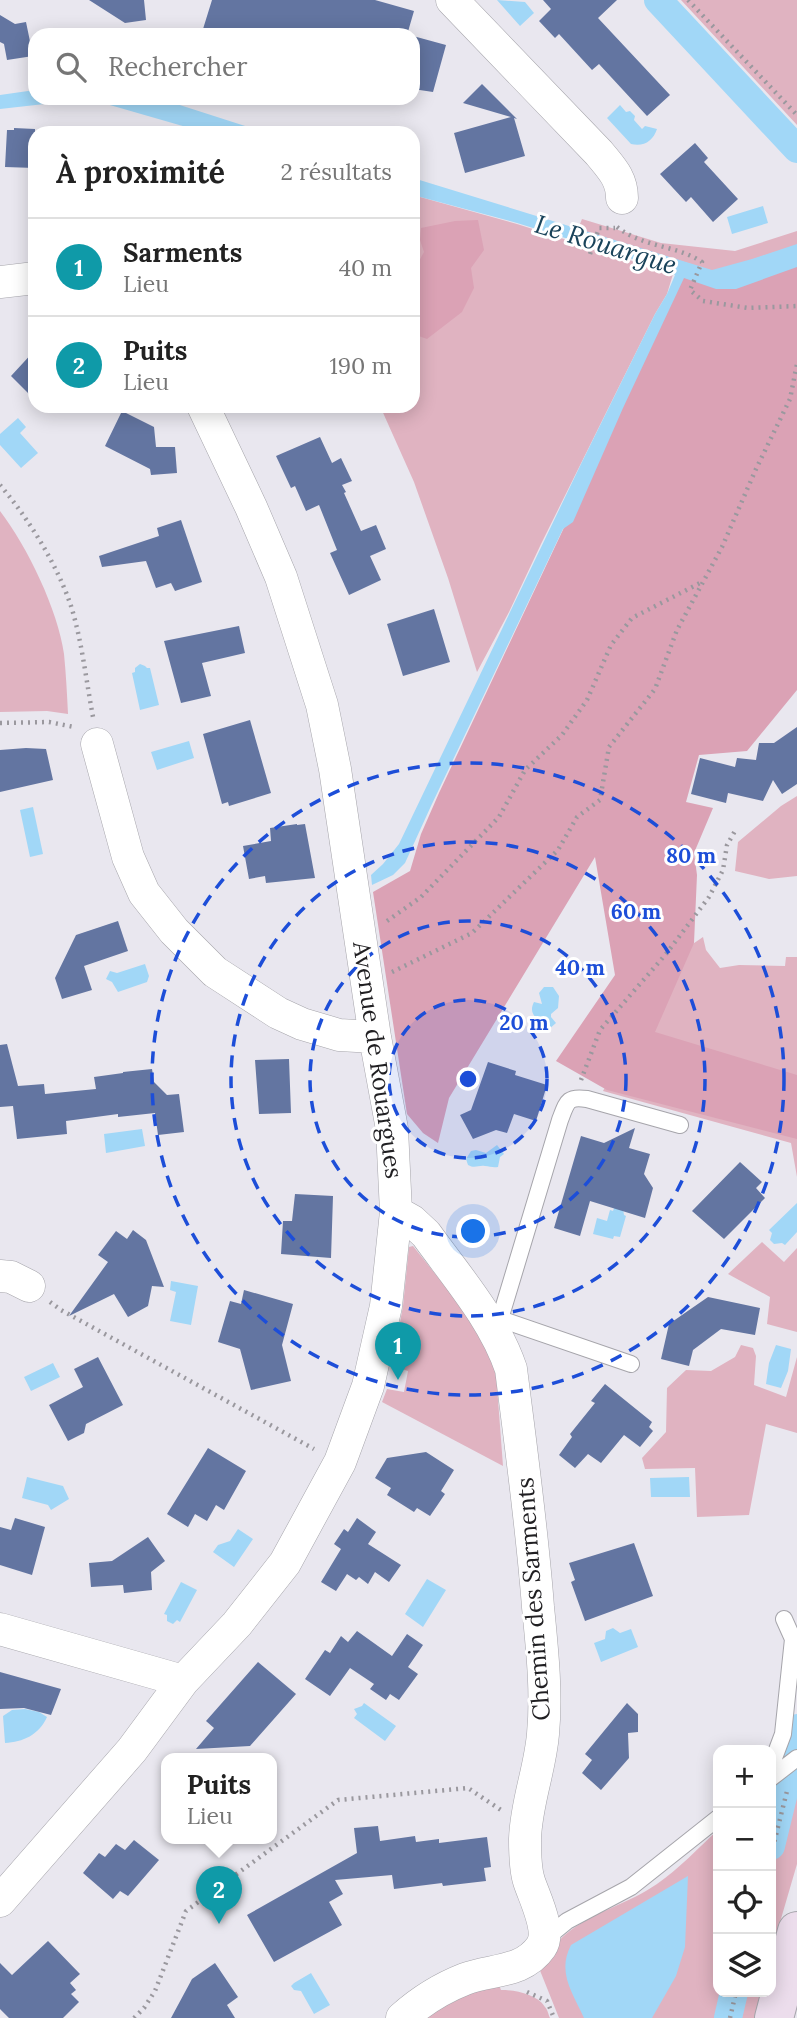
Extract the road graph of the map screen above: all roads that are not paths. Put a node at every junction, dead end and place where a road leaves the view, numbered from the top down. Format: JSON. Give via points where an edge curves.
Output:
{"nodes":[{"id":1,"x":452,"y":0,"type":"edge"},
{"id":2,"x":619,"y":213,"type":"road end"},
{"id":3,"x":28,"y":279,"type":"edge"},
{"id":4,"x":0,"y":282,"type":"edge"},
{"id":5,"x":206,"y":413,"type":"edge"},
{"id":6,"x":97,"y":744,"type":"road end"},
{"id":7,"x":376,"y":1037,"type":"junction"},
{"id":8,"x":680,"y":1125,"type":"dead end"},
{"id":9,"x":396,"y":1212,"type":"junction"},
{"id":10,"x":0,"y":1276,"type":"edge"},
{"id":11,"x":29,"y":1286,"type":"road end"},
{"id":12,"x":496,"y":1323,"type":"junction"},
{"id":13,"x":631,"y":1364,"type":"dead end"},
{"id":14,"x":784,"y":1619,"type":"dead end"},
{"id":15,"x":0,"y":1629,"type":"edge"},
{"id":16,"x":183,"y":1681,"type":"junction"},
{"id":17,"x":776,"y":1753,"type":"edge"},
{"id":18,"x":797,"y":1758,"type":"edge"},
{"id":19,"x":776,"y":1774,"type":"edge"},
{"id":20,"x":713,"y":1822,"type":"edge"},
{"id":21,"x":0,"y":1902,"type":"edge"},
{"id":22,"x":797,"y":1931,"type":"edge"},
{"id":23,"x":545,"y":1939,"type":"junction"},
{"id":24,"x":402,"y":2018,"type":"edge"},
{"id":25,"x":774,"y":2018,"type":"edge"}],
"edges":[{"from":1,"to":2,"type":"street","via":[[617,176]]},
{"from":3,"to":4,"type":"street"},
{"from":5,"to":7,"type":"street","name":"Avenue de Rouargues","via":[[281,577],[322,705]]},
{"from":6,"to":7,"type":"street","via":[[128,858],[144,893],[174,931],[215,972],[278,1013],[339,1035]]},
{"from":7,"to":9,"type":"street","name":"Avenue de Rouargues","via":[[392,1129]]},
{"from":8,"to":12,"type":"lane","via":[[575,1098],[567,1102]]},
{"from":9,"to":12,"type":"street","name":"Chemin des Sarments","via":[[426,1234]]},
{"from":9,"to":16,"type":"street","name":"Avenue de Rouargues","via":[[378,1348],[340,1462],[285,1563],[237,1624]]},
{"from":10,"to":11,"type":"street"},
{"from":12,"to":13,"type":"lane"},
{"from":12,"to":23,"type":"street","name":"Chemin des Sarments","via":[[511,1369],[533,1540],[543,1734],[525,1841],[528,1879],[540,1907]]},
{"from":14,"to":17,"type":"lane","via":[[793,1639],[783,1734]]},
{"from":15,"to":16,"type":"street"},
{"from":16,"to":21,"type":"street","name":"Avenue de Rouargues","via":[[132,1750]]},
{"from":18,"to":19,"type":"lane"},
{"from":20,"to":23,"type":"lane","via":[[631,1887],[567,1921]]},
{"from":22,"to":25,"type":"street"},
{"from":23,"to":24,"type":"street","via":[[518,1966],[440,1990]]}]}
